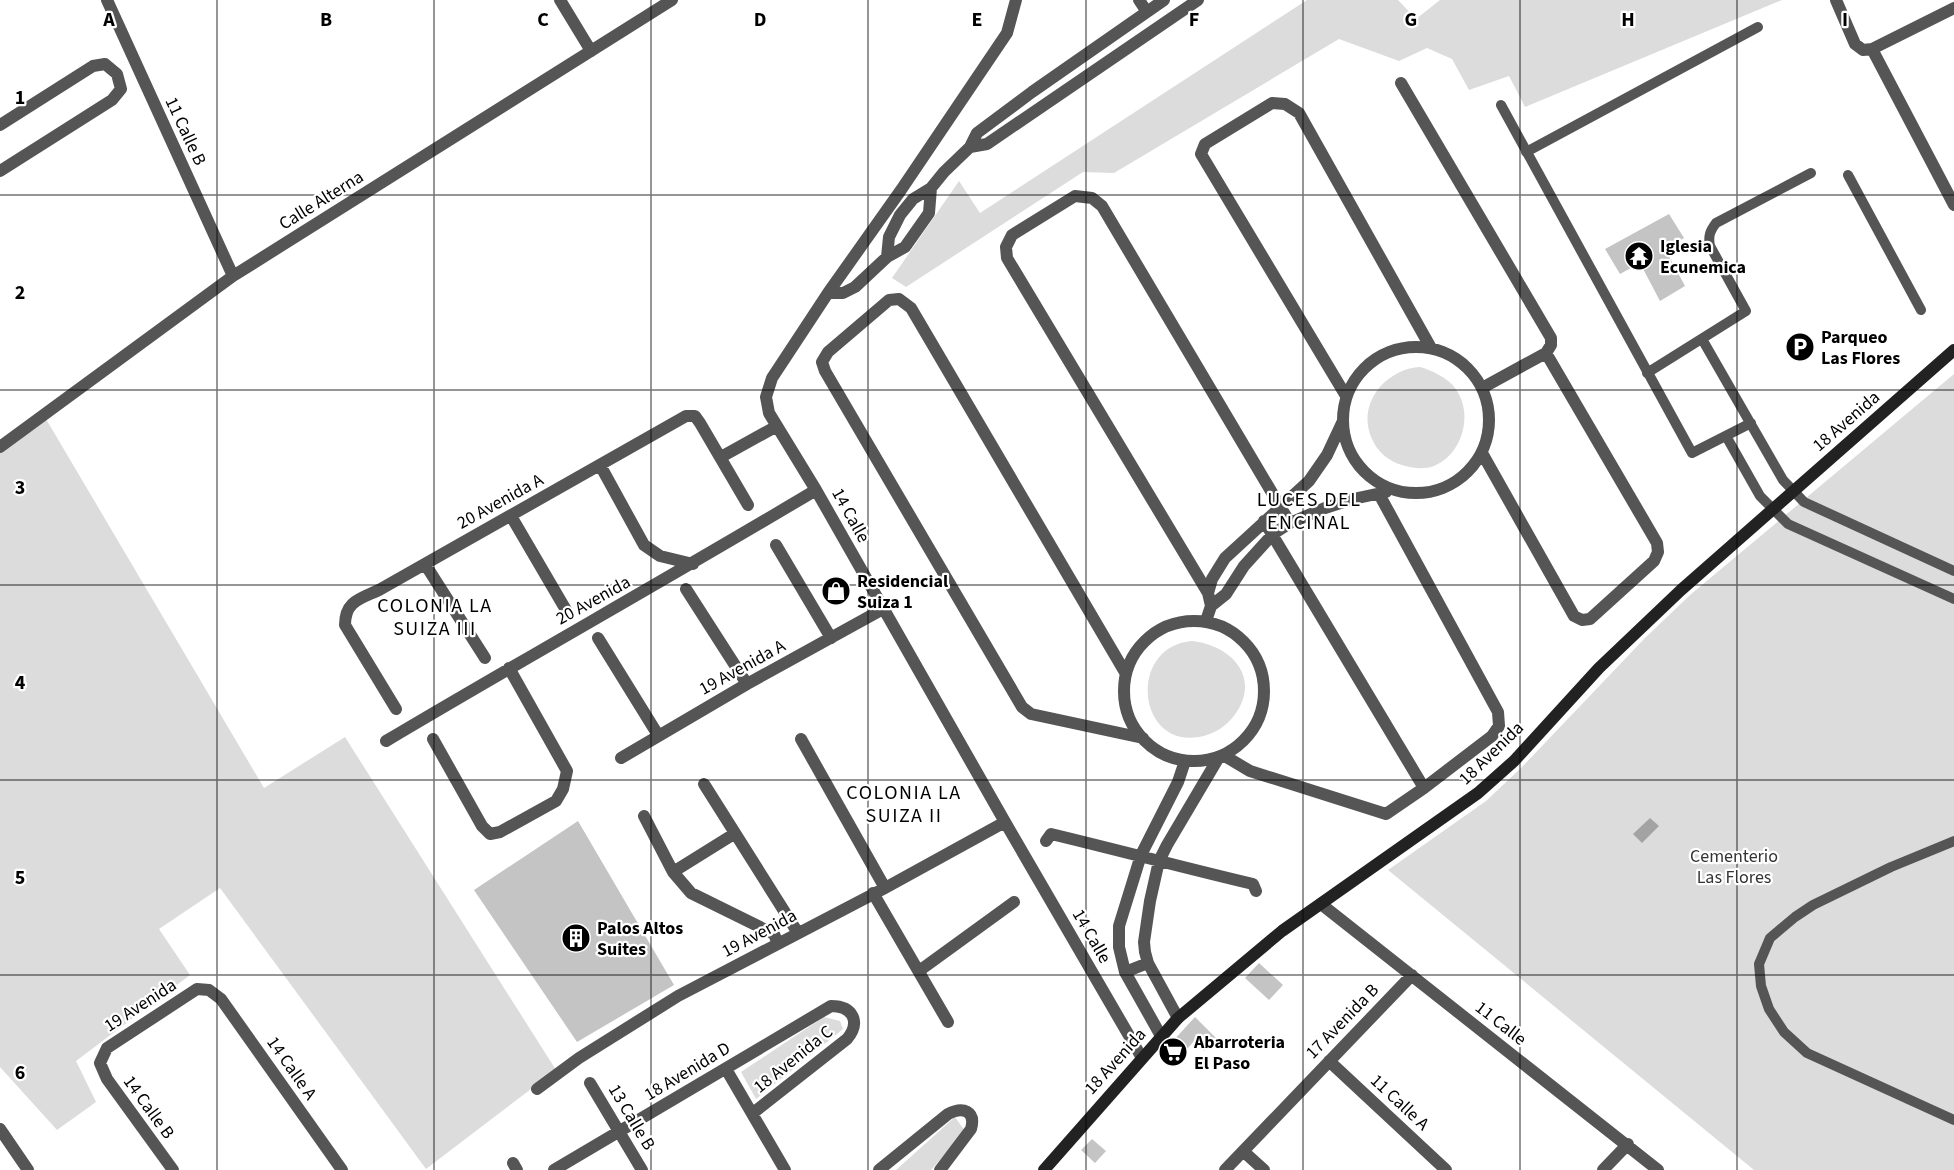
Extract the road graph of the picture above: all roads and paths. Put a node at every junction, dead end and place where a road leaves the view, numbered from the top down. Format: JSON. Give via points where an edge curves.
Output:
{"nodes":[{"id":1,"x":107,"y":0,"type":"edge"},
{"id":2,"x":560,"y":0,"type":"edge"},
{"id":3,"x":672,"y":0,"type":"edge"},
{"id":4,"x":1016,"y":0,"type":"edge"},
{"id":5,"x":1139,"y":0,"type":"edge"},
{"id":6,"x":1164,"y":0,"type":"edge"},
{"id":7,"x":1198,"y":0,"type":"edge"},
{"id":8,"x":1836,"y":0,"type":"edge"},
{"id":9,"x":1954,"y":8,"type":"edge"},
{"id":10,"x":1147,"y":12,"type":"junction"},
{"id":11,"x":1758,"y":27,"type":"dead end"},
{"id":12,"x":1872,"y":49,"type":"junction"},
{"id":13,"x":591,"y":51,"type":"junction"},
{"id":14,"x":1401,"y":83,"type":"dead end"},
{"id":15,"x":1032,"y":92,"type":"junction"},
{"id":16,"x":1501,"y":105,"type":"dead end"},
{"id":17,"x":1042,"y":106,"type":"junction"},
{"id":18,"x":0,"y":125,"type":"edge"},
{"id":19,"x":970,"y":147,"type":"junction"},
{"id":20,"x":1526,"y":152,"type":"junction"},
{"id":21,"x":0,"y":171,"type":"edge"},
{"id":22,"x":1811,"y":173,"type":"dead end"},
{"id":23,"x":1848,"y":175,"type":"dead end"},
{"id":24,"x":931,"y":188,"type":"junction"},
{"id":25,"x":1954,"y":205,"type":"edge"},
{"id":26,"x":887,"y":257,"type":"junction"},
{"id":27,"x":233,"y":276,"type":"junction"},
{"id":28,"x":828,"y":293,"type":"junction"},
{"id":29,"x":1921,"y":310,"type":"dead end"},
{"id":30,"x":1702,"y":339,"type":"junction"},
{"id":31,"x":1431,"y":348,"type":"junction"},
{"id":32,"x":1954,"y":350,"type":"edge"},
{"id":33,"x":1546,"y":353,"type":"junction"},
{"id":34,"x":1647,"y":373,"type":"junction"},
{"id":35,"x":1482,"y":388,"type":"junction"},
{"id":36,"x":1346,"y":396,"type":"junction"},
{"id":37,"x":1342,"y":423,"type":"junction"},
{"id":38,"x":1751,"y":423,"type":"junction"},
{"id":39,"x":777,"y":426,"type":"junction"},
{"id":40,"x":1726,"y":436,"type":"junction"},
{"id":41,"x":0,"y":447,"type":"edge"},
{"id":42,"x":1482,"y":453,"type":"junction"},
{"id":43,"x":721,"y":457,"type":"junction"},
{"id":44,"x":600,"y":465,"type":"junction"},
{"id":45,"x":816,"y":490,"type":"junction"},
{"id":46,"x":1395,"y":490,"type":"junction"},
{"id":47,"x":1794,"y":491,"type":"junction"},
{"id":48,"x":1379,"y":494,"type":"junction"},
{"id":49,"x":748,"y":505,"type":"dead end"},
{"id":50,"x":1280,"y":506,"type":"junction"},
{"id":51,"x":1773,"y":509,"type":"junction"},
{"id":52,"x":511,"y":516,"type":"junction"},
{"id":53,"x":1264,"y":521,"type":"junction"},
{"id":54,"x":1290,"y":523,"type":"junction"},
{"id":55,"x":1273,"y":534,"type":"junction"},
{"id":56,"x":776,"y":545,"type":"dead end"},
{"id":57,"x":425,"y":564,"type":"junction"},
{"id":58,"x":693,"y":564,"type":"junction"},
{"id":59,"x":1954,"y":571,"type":"edge"},
{"id":60,"x":686,"y":589,"type":"dead end"},
{"id":61,"x":1208,"y":593,"type":"junction"},
{"id":62,"x":1954,"y":599,"type":"edge"},
{"id":63,"x":1211,"y":606,"type":"junction"},
{"id":64,"x":883,"y":609,"type":"junction"},
{"id":65,"x":566,"y":610,"type":"dead end"},
{"id":66,"x":1206,"y":621,"type":"junction"},
{"id":67,"x":598,"y":638,"type":"dead end"},
{"id":68,"x":831,"y":638,"type":"junction"},
{"id":69,"x":485,"y":658,"type":"dead end"},
{"id":70,"x":509,"y":668,"type":"junction"},
{"id":71,"x":1126,"y":674,"type":"junction"},
{"id":72,"x":747,"y":684,"type":"junction"},
{"id":73,"x":396,"y":709,"type":"dead end"},
{"id":74,"x":658,"y":735,"type":"junction"},
{"id":75,"x":801,"y":738,"type":"dead end"},
{"id":76,"x":1143,"y":738,"type":"junction"},
{"id":77,"x":433,"y":739,"type":"dead end"},
{"id":78,"x":386,"y":741,"type":"dead end"},
{"id":79,"x":1221,"y":756,"type":"junction"},
{"id":80,"x":621,"y":758,"type":"dead end"},
{"id":81,"x":1185,"y":760,"type":"junction"},
{"id":82,"x":704,"y":784,"type":"dead end"},
{"id":83,"x":1424,"y":788,"type":"junction"},
{"id":84,"x":644,"y":816,"type":"dead end"},
{"id":85,"x":1005,"y":822,"type":"junction"},
{"id":86,"x":734,"y":834,"type":"junction"},
{"id":87,"x":1046,"y":841,"type":"dead end"},
{"id":88,"x":1954,"y":841,"type":"edge"},
{"id":89,"x":1141,"y":855,"type":"junction"},
{"id":90,"x":1159,"y":861,"type":"junction"},
{"id":91,"x":673,"y":872,"type":"junction"},
{"id":92,"x":885,"y":888,"type":"junction"},
{"id":93,"x":1256,"y":891,"type":"dead end"},
{"id":94,"x":873,"y":893,"type":"junction"},
{"id":95,"x":1014,"y":902,"type":"dead end"},
{"id":96,"x":1321,"y":904,"type":"junction"},
{"id":97,"x":798,"y":933,"type":"junction"},
{"id":98,"x":778,"y":944,"type":"junction"},
{"id":99,"x":1148,"y":963,"type":"junction"},
{"id":100,"x":919,"y":971,"type":"junction"},
{"id":101,"x":1125,"y":972,"type":"junction"},
{"id":102,"x":1412,"y":975,"type":"junction"},
{"id":103,"x":209,"y":990,"type":"joint"},
{"id":104,"x":840,"y":1006,"type":"joint"},
{"id":105,"x":1178,"y":1018,"type":"junction"},
{"id":106,"x":948,"y":1022,"type":"dead end"},
{"id":107,"x":1161,"y":1036,"type":"junction"},
{"id":108,"x":1142,"y":1058,"type":"junction"},
{"id":109,"x":1329,"y":1061,"type":"junction"},
{"id":110,"x":100,"y":1062,"type":"joint"},
{"id":111,"x":726,"y":1069,"type":"junction"},
{"id":112,"x":590,"y":1083,"type":"dead end"},
{"id":113,"x":537,"y":1089,"type":"dead end"},
{"id":114,"x":753,"y":1113,"type":"junction"},
{"id":115,"x":1954,"y":1120,"type":"edge"},
{"id":116,"x":0,"y":1129,"type":"edge"},
{"id":117,"x":620,"y":1131,"type":"junction"},
{"id":118,"x":1628,"y":1144,"type":"junction"},
{"id":119,"x":1243,"y":1151,"type":"junction"},
{"id":120,"x":28,"y":1170,"type":"edge"},
{"id":121,"x":173,"y":1170,"type":"edge"},
{"id":122,"x":342,"y":1170,"type":"edge"},
{"id":123,"x":554,"y":1170,"type":"edge"},
{"id":124,"x":642,"y":1170,"type":"edge"},
{"id":125,"x":785,"y":1170,"type":"edge"},
{"id":126,"x":879,"y":1170,"type":"edge"},
{"id":127,"x":940,"y":1170,"type":"edge"},
{"id":128,"x":1044,"y":1170,"type":"edge"},
{"id":129,"x":1225,"y":1170,"type":"edge"},
{"id":130,"x":1264,"y":1170,"type":"edge"},
{"id":131,"x":1446,"y":1170,"type":"edge"},
{"id":132,"x":1603,"y":1170,"type":"edge"},
{"id":133,"x":1658,"y":1170,"type":"edge"}],
"edges":[{"from":1,"to":27,"type":"street","name":"11 Calle B"},
{"from":2,"to":13,"type":"street"},
{"from":3,"to":13,"type":"street","name":"Calle Alterna"},
{"from":4,"to":28,"type":"street","name":"14 Calle","via":[[1007,33]]},
{"from":5,"to":10,"type":"street"},
{"from":6,"to":10,"type":"street"},
{"from":7,"to":17,"type":"street"},
{"from":8,"to":12,"type":"street","via":[[1855,44],[1863,50]]},
{"from":9,"to":12,"type":"street"},
{"from":10,"to":15,"type":"street"},
{"from":11,"to":20,"type":"lane"},
{"from":12,"to":25,"type":"street"},
{"from":13,"to":27,"type":"street","name":"Calle Alterna"},
{"from":14,"to":33,"type":"street","via":[[1551,338]]},
{"from":15,"to":17,"type":"street"},
{"from":15,"to":19,"type":"street","via":[[977,133]]},
{"from":16,"to":20,"type":"lane"},
{"from":17,"to":19,"type":"street","via":[[987,144]]},
{"from":18,"to":21,"type":"street","via":[[93,66],[105,64],[117,74],[121,89],[112,100]]},
{"from":19,"to":24,"type":"street"},
{"from":20,"to":34,"type":"lane"},
{"from":22,"to":30,"type":"lane","via":[[1716,223],[1711,230],[1708,239],[1713,254],[1746,311]]},
{"from":23,"to":29,"type":"lane"},
{"from":24,"to":26,"type":"street","via":[[913,198],[900,215],[889,237]]},
{"from":24,"to":26,"type":"street","via":[[929,213],[919,230],[905,247]]},
{"from":26,"to":28,"type":"street","via":[[855,287],[843,293]]},
{"from":27,"to":41,"type":"street","name":"Calle Alterna"},
{"from":28,"to":39,"type":"street","name":"14 Calle","via":[[772,378],[766,397]]},
{"from":30,"to":34,"type":"lane"},
{"from":30,"to":38,"type":"lane"},
{"from":31,"to":35,"type":"street","via":[[1452,356],[1470,370]]},
{"from":31,"to":36,"type":"street","via":[[1405,347],[1379,355],[1359,373]]},
{"from":31,"to":36,"type":"street","via":[[1299,113],[1285,104],[1272,103],[1204,144],[1201,154]]},
{"from":32,"to":47,"type":"street","name":"18 Avenida"},
{"from":33,"to":35,"type":"street"},
{"from":33,"to":42,"type":"street","via":[[1657,543],[1654,561],[1590,619],[1574,616]]},
{"from":34,"to":40,"type":"lane","via":[[1692,453]]},
{"from":35,"to":42,"type":"street","via":[[1488,432]]},
{"from":36,"to":37,"type":"street"},
{"from":37,"to":46,"type":"street","via":[[1346,445],[1358,465],[1374,480]]},
{"from":37,"to":50,"type":"street","via":[[1309,481]]},
{"from":38,"to":40,"type":"lane"},
{"from":38,"to":47,"type":"lane","via":[[1783,480]]},
{"from":39,"to":43,"type":"street"},
{"from":39,"to":45,"type":"street","name":"14 Calle"},
{"from":40,"to":51,"type":"lane","via":[[1760,496]]},
{"from":42,"to":46,"type":"street","via":[[1454,483],[1415,494]]},
{"from":43,"to":44,"type":"street","name":"20 Avenida A","via":[[700,423],[694,416],[686,416]]},
{"from":43,"to":49,"type":"street"},
{"from":44,"to":52,"type":"street","name":"20 Avenida A"},
{"from":44,"to":58,"type":"street","via":[[644,545],[660,556]]},
{"from":45,"to":58,"type":"street","name":"20 Avenida"},
{"from":45,"to":64,"type":"street","name":"14 Calle"},
{"from":46,"to":48,"type":"street"},
{"from":47,"to":51,"type":"street","name":"18 Avenida"},
{"from":47,"to":59,"type":"lane","via":[[1817,509]]},
{"from":48,"to":54,"type":"street","via":[[1353,498]]},
{"from":48,"to":83,"type":"street","via":[[1498,712],[1499,726],[1492,736]]},
{"from":50,"to":53,"type":"street"},
{"from":50,"to":54,"type":"street"},
{"from":50,"to":61,"type":"street","via":[[1102,206],[1092,198],[1075,196],[1012,235],[1006,247],[1008,258]]},
{"from":51,"to":62,"type":"lane","via":[[1788,524]]},
{"from":51,"to":96,"type":"street","name":"18 Avenida","via":[[1599,668],[1514,761],[1478,793]]},
{"from":52,"to":57,"type":"street","name":"20 Avenida A"},
{"from":52,"to":65,"type":"street"},
{"from":53,"to":55,"type":"street"},
{"from":53,"to":61,"type":"street","via":[[1225,558]]},
{"from":54,"to":55,"type":"street"},
{"from":55,"to":63,"type":"street","via":[[1244,566],[1226,594]]},
{"from":55,"to":83,"type":"street"},
{"from":56,"to":68,"type":"street"},
{"from":57,"to":69,"type":"street"},
{"from":57,"to":73,"type":"street","name":"20 Avenida A","via":[[351,603],[345,615],[345,625]]},
{"from":58,"to":70,"type":"street","name":"20 Avenida"},
{"from":60,"to":72,"type":"street"},
{"from":61,"to":63,"type":"street"},
{"from":63,"to":66,"type":"street"},
{"from":64,"to":68,"type":"street","name":"19 Avenida A"},
{"from":64,"to":85,"type":"street","name":"14 Calle"},
{"from":66,"to":71,"type":"street","via":[[1188,620],[1155,632],[1132,657]]},
{"from":66,"to":79,"type":"street","via":[[1227,628],[1245,642],[1257,660],[1264,682],[1263,704],[1256,725],[1242,743]]},
{"from":67,"to":74,"type":"street"},
{"from":68,"to":72,"type":"street","name":"19 Avenida A"},
{"from":70,"to":77,"type":"street","via":[[567,771],[556,801],[490,834]]},
{"from":70,"to":78,"type":"street","name":"20 Avenida"},
{"from":71,"to":76,"type":"street","via":[[1124,697],[1130,719]]},
{"from":71,"to":76,"type":"street","via":[[911,308],[899,299],[889,300],[828,352],[822,362],[825,371],[1022,707],[1031,714]]},
{"from":72,"to":74,"type":"street","name":"19 Avenida A"},
{"from":74,"to":80,"type":"street","name":"19 Avenida A"},
{"from":75,"to":92,"type":"street"},
{"from":76,"to":81,"type":"street","via":[[1160,752]]},
{"from":79,"to":81,"type":"street"},
{"from":79,"to":83,"type":"street","via":[[1250,771],[1386,814]]},
{"from":79,"to":90,"type":"street"},
{"from":81,"to":89,"type":"street"},
{"from":82,"to":86,"type":"street"},
{"from":84,"to":91,"type":"street"},
{"from":85,"to":92,"type":"street","name":"19 Avenida"},
{"from":85,"to":108,"type":"street","name":"14 Calle"},
{"from":86,"to":91,"type":"street"},
{"from":86,"to":97,"type":"street"},
{"from":87,"to":89,"type":"street","via":[[1051,834]]},
{"from":88,"to":115,"type":"lane","via":[[1813,905],[1770,938],[1759,964],[1769,1009],[1784,1032],[1807,1053]]},
{"from":89,"to":90,"type":"street"},
{"from":89,"to":101,"type":"street","via":[[1119,926]]},
{"from":90,"to":93,"type":"street","via":[[1253,884]]},
{"from":90,"to":99,"type":"street","via":[[1144,942]]},
{"from":91,"to":98,"type":"street","via":[[691,893],[774,934]]},
{"from":92,"to":94,"type":"street","name":"19 Avenida"},
{"from":94,"to":97,"type":"street","name":"19 Avenida"},
{"from":94,"to":100,"type":"street"},
{"from":95,"to":100,"type":"street"},
{"from":96,"to":102,"type":"street","name":"11 Calle"},
{"from":96,"to":105,"type":"street","name":"18 Avenida","via":[[1281,931]]},
{"from":97,"to":98,"type":"street","name":"19 Avenida"},
{"from":98,"to":113,"type":"street","name":"19 Avenida","via":[[678,996]]},
{"from":99,"to":101,"type":"street"},
{"from":99,"to":105,"type":"street"},
{"from":100,"to":106,"type":"street"},
{"from":101,"to":107,"type":"street"},
{"from":102,"to":109,"type":"street","name":"17 Avenida B"},
{"from":102,"to":118,"type":"street","name":"11 Calle"},
{"from":103,"to":110,"type":"street","name":"19 Avenida","via":[[197,989],[107,1048]]},
{"from":103,"to":122,"type":"street","name":"14 Calle A","via":[[221,999]]},
{"from":104,"to":111,"type":"street","name":"18 Avenida D","via":[[831,1006]]},
{"from":104,"to":114,"type":"street","name":"18 Avenida C","via":[[848,1010],[855,1022],[847,1039]]},
{"from":105,"to":107,"type":"street","name":"18 Avenida"},
{"from":107,"to":108,"type":"street","name":"18 Avenida"},
{"from":108,"to":128,"type":"street","name":"18 Avenida"},
{"from":109,"to":119,"type":"street","name":"17 Avenida B"},
{"from":109,"to":131,"type":"street","name":"11 Calle A"},
{"from":110,"to":121,"type":"street","name":"14 Calle B","via":[[107,1079]]},
{"from":111,"to":114,"type":"street"},
{"from":111,"to":117,"type":"street","name":"18 Avenida D"},
{"from":112,"to":117,"type":"street","name":"13 Calle B"},
{"from":114,"to":125,"type":"street"},
{"from":116,"to":120,"type":"street"},
{"from":117,"to":123,"type":"street","name":"18 Avenida D"},
{"from":117,"to":124,"type":"street","name":"13 Calle B"},
{"from":118,"to":132,"type":"street"},
{"from":118,"to":133,"type":"street","name":"11 Calle"},
{"from":119,"to":129,"type":"street","name":"17 Avenida B"},
{"from":119,"to":130,"type":"street"},
{"from":126,"to":127,"type":"street","via":[[948,1114],[963,1110],[973,1121],[971,1130]]}]}
